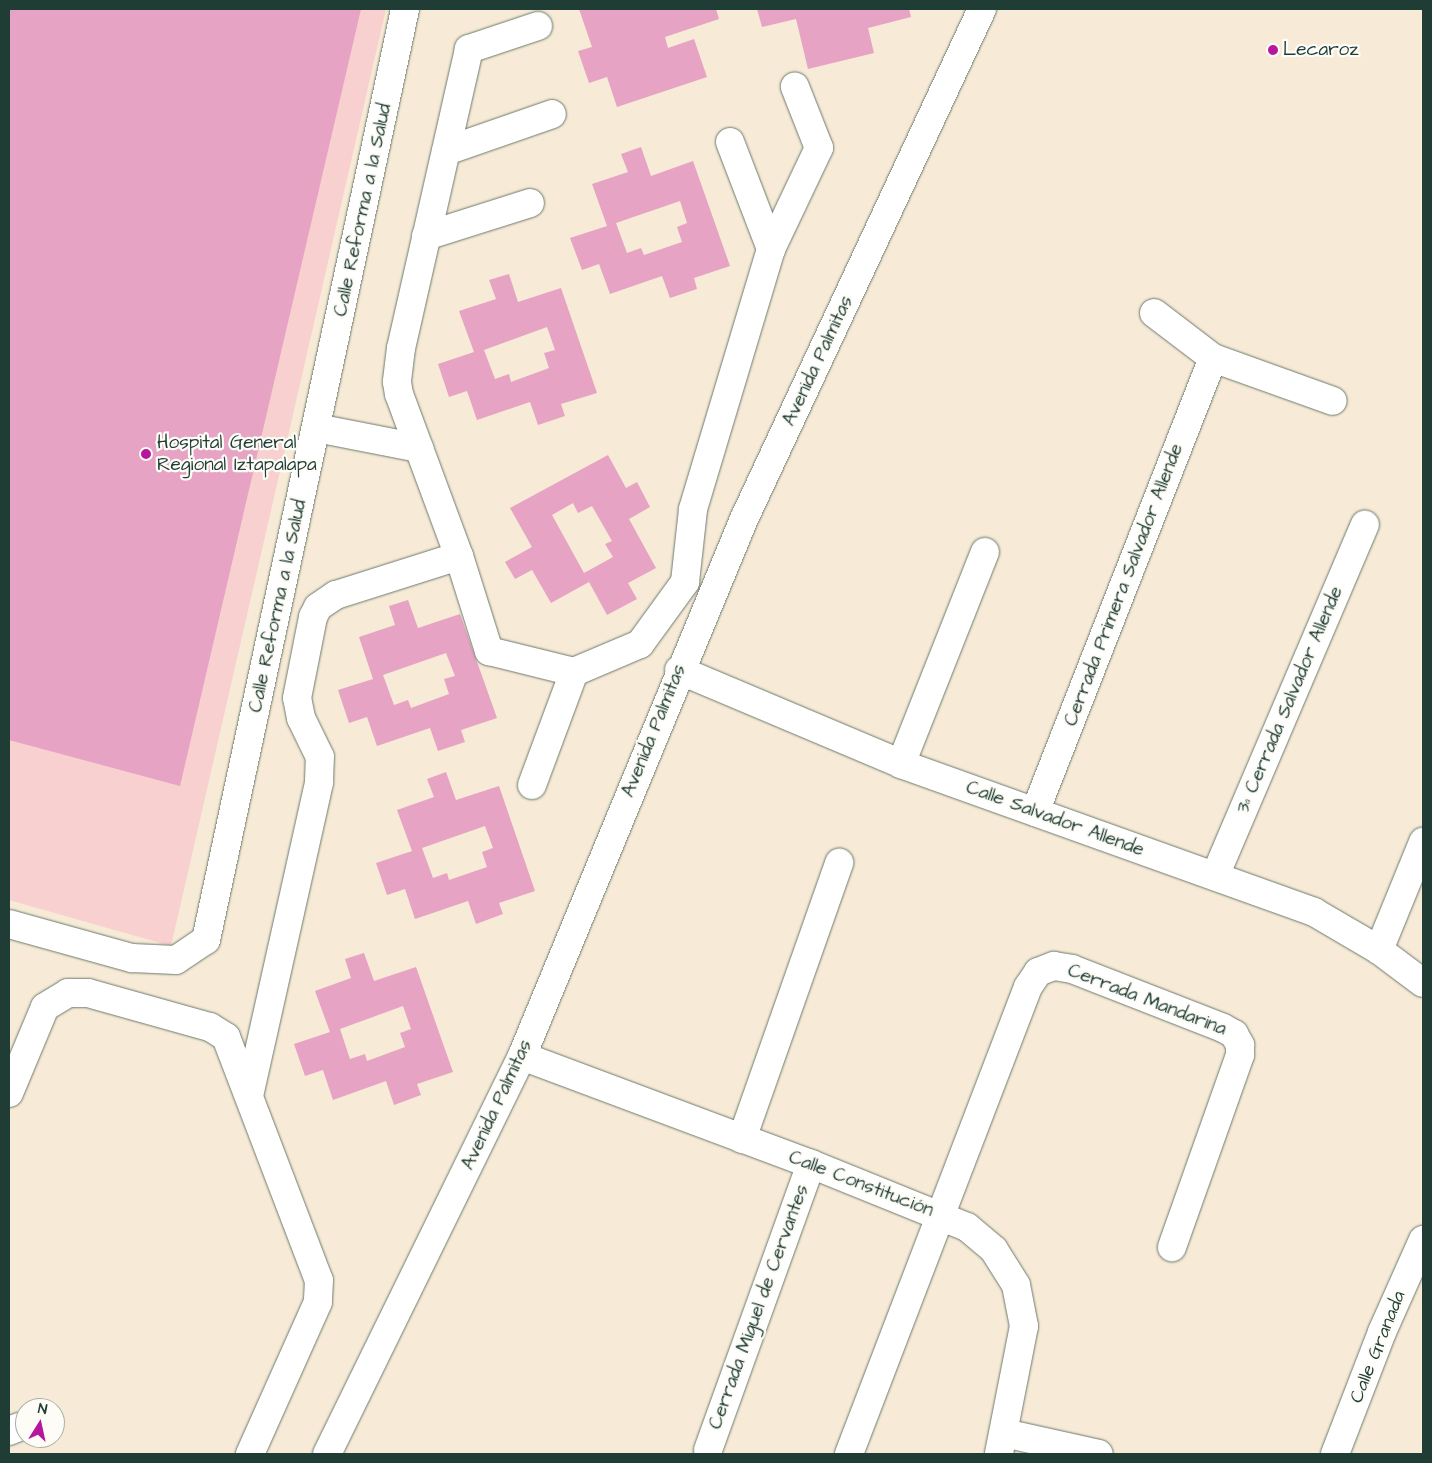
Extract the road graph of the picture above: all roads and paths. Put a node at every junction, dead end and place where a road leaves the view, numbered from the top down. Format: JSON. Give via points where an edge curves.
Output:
{"nodes":[{"id":1,"x":405,"y":9,"type":"edge"},
{"id":2,"x":982,"y":9,"type":"edge"},
{"id":3,"x":538,"y":26,"type":"dead end"},
{"id":4,"x":795,"y":87,"type":"dead end"},
{"id":5,"x":552,"y":114,"type":"dead end"},
{"id":6,"x":730,"y":142,"type":"dead end"},
{"id":7,"x":446,"y":151,"type":"junction"},
{"id":8,"x":530,"y":202,"type":"dead end"},
{"id":9,"x":426,"y":236,"type":"junction"},
{"id":10,"x":771,"y":249,"type":"junction"},
{"id":11,"x":1154,"y":313,"type":"dead end"},
{"id":12,"x":1213,"y":358,"type":"junction"},
{"id":13,"x":1333,"y":401,"type":"dead end"},
{"id":14,"x":316,"y":428,"type":"junction"},
{"id":15,"x":419,"y":448,"type":"junction"},
{"id":16,"x":1365,"y":525,"type":"dead end"},
{"id":17,"x":985,"y":552,"type":"dead end"},
{"id":18,"x":460,"y":556,"type":"junction"},
{"id":19,"x":679,"y":670,"type":"junction"},
{"id":20,"x":574,"y":672,"type":"junction"},
{"id":21,"x":901,"y":764,"type":"junction"},
{"id":22,"x":532,"y":785,"type":"dead end"},
{"id":23,"x":1035,"y":812,"type":"junction"},
{"id":24,"x":1423,"y":842,"type":"edge"},
{"id":25,"x":839,"y":863,"type":"dead end"},
{"id":26,"x":1215,"y":876,"type":"junction"},
{"id":27,"x":9,"y":924,"type":"edge"},
{"id":28,"x":1379,"y":950,"type":"junction"},
{"id":29,"x":1423,"y":982,"type":"edge"},
{"id":30,"x":522,"y":1056,"type":"junction"},
{"id":31,"x":9,"y":1093,"type":"edge"},
{"id":32,"x":250,"y":1096,"type":"junction"},
{"id":33,"x":742,"y":1139,"type":"junction"},
{"id":34,"x":810,"y":1164,"type":"junction"},
{"id":35,"x":943,"y":1216,"type":"junction"},
{"id":36,"x":1423,"y":1240,"type":"edge"},
{"id":37,"x":1172,"y":1247,"type":"dead end"},
{"id":38,"x":1002,"y":1443,"type":"edge"},
{"id":39,"x":708,"y":1450,"type":"dead end"},
{"id":40,"x":250,"y":1454,"type":"edge"},
{"id":41,"x":327,"y":1454,"type":"edge"},
{"id":42,"x":849,"y":1454,"type":"edge"},
{"id":43,"x":1099,"y":1454,"type":"edge"},
{"id":44,"x":1335,"y":1454,"type":"edge"}],
"edges":[{"from":1,"to":14,"type":"street","name":"Calle Reforma a la Salud"},
{"from":2,"to":19,"type":"street","name":"Avenida Palmitas","via":[[744,518]]},
{"from":3,"to":7,"type":"street","via":[[469,49]]},
{"from":4,"to":10,"type":"street","via":[[819,148]]},
{"from":5,"to":7,"type":"street"},
{"from":6,"to":10,"type":"street"},
{"from":7,"to":9,"type":"street"},
{"from":8,"to":9,"type":"street"},
{"from":9,"to":15,"type":"street","via":[[397,370],[399,394]]},
{"from":10,"to":20,"type":"street","via":[[693,508],[684,582],[640,644]]},
{"from":11,"to":12,"type":"street"},
{"from":12,"to":13,"type":"street"},
{"from":12,"to":23,"type":"street","name":"Cerrada Primera Salvador Allende"},
{"from":14,"to":15,"type":"street"},
{"from":14,"to":27,"type":"street","name":"Calle Reforma a la Salud","via":[[206,940],[176,960],[132,958]]},
{"from":15,"to":18,"type":"street"},
{"from":16,"to":26,"type":"street","name":"3ª Cerrada Salvador Allende"},
{"from":17,"to":21,"type":"street"},
{"from":18,"to":20,"type":"street","via":[[490,651]]},
{"from":18,"to":32,"type":"street","via":[[336,595],[318,607],[313,616],[297,698],[301,718],[320,757],[319,782]]},
{"from":19,"to":21,"type":"street","name":"Calle Salvador Allende"},
{"from":19,"to":30,"type":"street","name":"Avenida Palmitas"},
{"from":20,"to":22,"type":"street"},
{"from":21,"to":23,"type":"street","name":"Calle Salvador Allende"},
{"from":23,"to":26,"type":"street","name":"Calle Salvador Allende"},
{"from":24,"to":28,"type":"street"},
{"from":25,"to":33,"type":"street"},
{"from":26,"to":28,"type":"street","name":"Calle Salvador Allende","via":[[1314,912]]},
{"from":28,"to":29,"type":"street","name":"Calle Salvador Allende"},
{"from":30,"to":33,"type":"street","name":"Calle Constitución"},
{"from":30,"to":41,"type":"street","name":"Avenida Palmitas"},
{"from":31,"to":32,"type":"street","via":[[45,1007],[56,998],[78,992],[219,1031],[231,1045]]},
{"from":32,"to":40,"type":"street","via":[[319,1280],[319,1294]]},
{"from":33,"to":34,"type":"street","name":"Calle Constitución"},
{"from":34,"to":35,"type":"street","name":"Calle Constitución"},
{"from":34,"to":39,"type":"street","name":"Cerrada Miguel de Cervantes"},
{"from":35,"to":37,"type":"street","name":"Cerrada Mandarina","via":[[1028,987],[1038,972],[1054,966],[1072,969],[1223,1028],[1234,1034],[1240,1045],[1240,1054]]},
{"from":35,"to":38,"type":"street","name":"Calle Constitución","via":[[967,1227],[994,1250],[1016,1285],[1024,1326]]},
{"from":35,"to":42,"type":"street"},
{"from":36,"to":44,"type":"street","name":"Calle Granada","via":[[1382,1332]]},
{"from":38,"to":43,"type":"street"}]}
